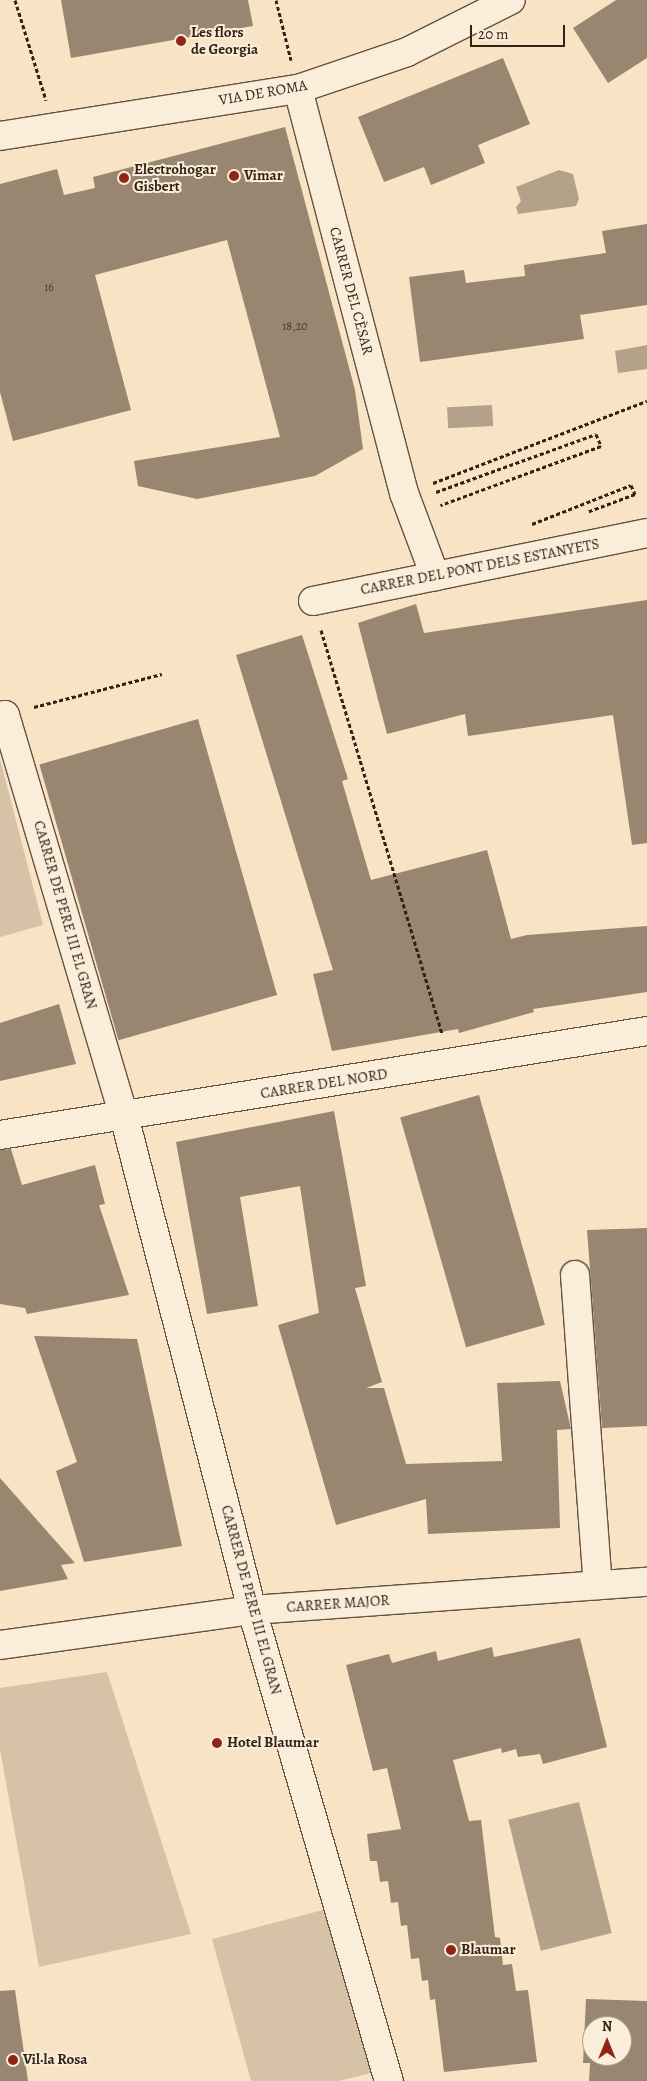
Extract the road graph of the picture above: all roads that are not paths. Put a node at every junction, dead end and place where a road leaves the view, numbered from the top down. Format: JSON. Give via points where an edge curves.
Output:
{"nodes":[{"id":1,"x":512,"y":0,"type":"edge"},
{"id":2,"x":298,"y":89,"type":"junction"},
{"id":3,"x":0,"y":136,"type":"edge"},
{"id":4,"x":647,"y":533,"type":"edge"},
{"id":5,"x":435,"y":576,"type":"junction"},
{"id":6,"x":313,"y":600,"type":"road end"},
{"id":7,"x":3,"y":715,"type":"edge"},
{"id":8,"x":647,"y":1031,"type":"edge"},
{"id":9,"x":124,"y":1116,"type":"junction"},
{"id":10,"x":0,"y":1135,"type":"edge"},
{"id":11,"x":575,"y":1275,"type":"dead end"},
{"id":12,"x":647,"y":1582,"type":"edge"},
{"id":13,"x":598,"y":1585,"type":"junction"},
{"id":14,"x":252,"y":1610,"type":"junction"},
{"id":15,"x":0,"y":1645,"type":"edge"},
{"id":16,"x":390,"y":2081,"type":"edge"}],
"edges":[{"from":1,"to":2,"type":"street","name":"VIA DE ROMA","via":[[407,52]]},
{"from":2,"to":3,"type":"street","name":"VIA DE ROMA","via":[[53,125]]},
{"from":2,"to":5,"type":"street","name":"CARRER DEL CÈSAR"},
{"from":4,"to":5,"type":"street","name":"CARRER DEL PONT DELS ESTANYETS"},
{"from":5,"to":6,"type":"street","name":"CARRER DEL PONT DELS ESTANYETS"},
{"from":7,"to":9,"type":"street","name":"CARRER DE PERE III EL GRAN"},
{"from":8,"to":9,"type":"street","name":"CARRER DEL NORD"},
{"from":9,"to":10,"type":"street","name":"CARRER DEL NORD"},
{"from":9,"to":14,"type":"street","name":"CARRER DE PERE III EL GRAN"},
{"from":11,"to":13,"type":"street"},
{"from":12,"to":13,"type":"street","name":"CARRER MAJOR"},
{"from":13,"to":14,"type":"street","name":"CARRER MAJOR"},
{"from":14,"to":15,"type":"street","name":"CARRER MAJOR"},
{"from":14,"to":16,"type":"street","name":"CARRER DE PERE III EL GRAN"}]}
